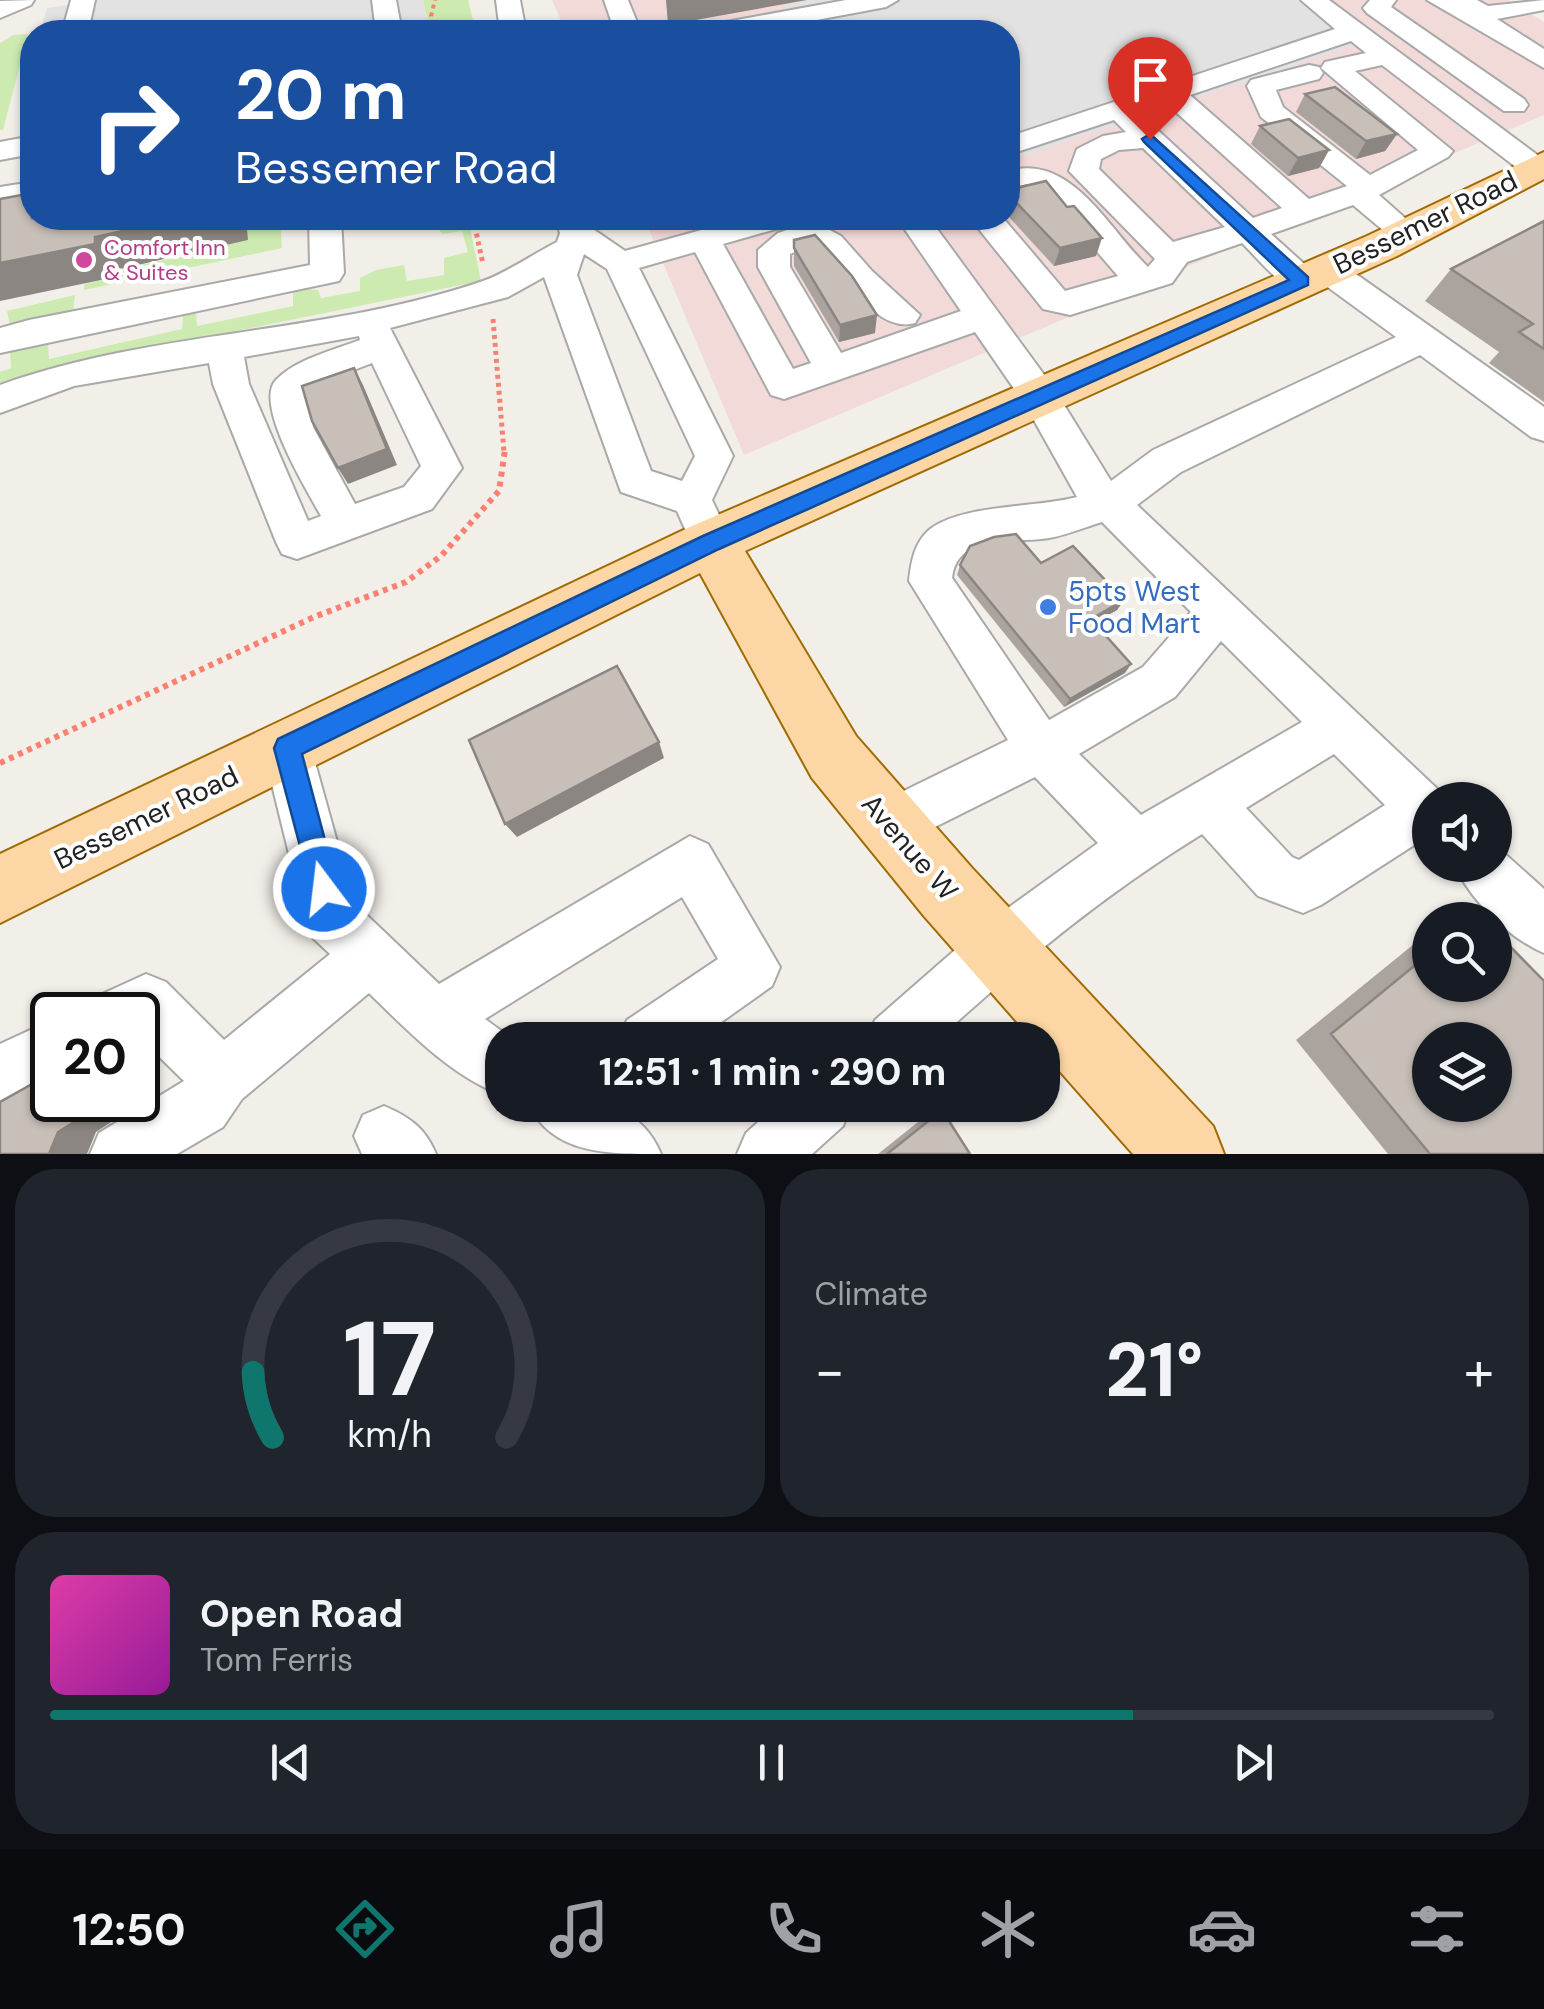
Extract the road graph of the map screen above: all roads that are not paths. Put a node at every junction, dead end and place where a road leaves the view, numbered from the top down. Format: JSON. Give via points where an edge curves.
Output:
{"nodes":[{"id":1,"x":22,"y":0,"type":"edge"},
{"id":2,"x":886,"y":0,"type":"edge"},
{"id":3,"x":1313,"y":0,"type":"edge"},
{"id":4,"x":1384,"y":0,"type":"edge"},
{"id":5,"x":1439,"y":0,"type":"edge"},
{"id":6,"x":1539,"y":3,"type":"edge"},
{"id":7,"x":1461,"y":5,"type":"edge"},
{"id":8,"x":1408,"y":9,"type":"edge"},
{"id":9,"x":0,"y":10,"type":"edge"},
{"id":10,"x":806,"y":20,"type":"edge"},
{"id":11,"x":1354,"y":31,"type":"junction"},
{"id":12,"x":1387,"y":56,"type":"junction"},
{"id":13,"x":1544,"y":60,"type":"edge"},
{"id":14,"x":1334,"y":68,"type":"junction"},
{"id":15,"x":1418,"y":80,"type":"junction"},
{"id":16,"x":1361,"y":90,"type":"junction"},
{"id":17,"x":1170,"y":92,"type":"junction"},
{"id":18,"x":1528,"y":101,"type":"edge"},
{"id":19,"x":1118,"y":109,"type":"junction"},
{"id":20,"x":1472,"y":120,"type":"junction"},
{"id":21,"x":1150,"y":139,"type":"junction"},
{"id":22,"x":1020,"y":142,"type":"edge"},
{"id":23,"x":1540,"y":166,"type":"edge"},
{"id":24,"x":1020,"y":172,"type":"edge"},
{"id":25,"x":1363,"y":190,"type":"junction"},
{"id":26,"x":1303,"y":210,"type":"junction"},
{"id":27,"x":1246,"y":229,"type":"junction"},
{"id":28,"x":326,"y":230,"type":"edge"},
{"id":29,"x":849,"y":230,"type":"edge"},
{"id":30,"x":922,"y":230,"type":"edge"},
{"id":31,"x":996,"y":230,"type":"edge"},
{"id":32,"x":572,"y":233,"type":"edge"},
{"id":33,"x":691,"y":233,"type":"edge"},
{"id":34,"x":1406,"y":234,"type":"junction"},
{"id":35,"x":1175,"y":255,"type":"junction"},
{"id":36,"x":620,"y":263,"type":"junction"},
{"id":37,"x":1314,"y":276,"type":"junction"},
{"id":38,"x":1140,"y":281,"type":"junction"},
{"id":39,"x":491,"y":291,"type":"junction"},
{"id":40,"x":569,"y":302,"type":"junction"},
{"id":41,"x":984,"y":316,"type":"junction"},
{"id":42,"x":911,"y":327,"type":"junction"},
{"id":43,"x":375,"y":334,"type":"junction"},
{"id":44,"x":1421,"y":340,"type":"junction"},
{"id":45,"x":0,"y":341,"type":"edge"},
{"id":46,"x":224,"y":348,"type":"junction"},
{"id":47,"x":832,"y":369,"type":"junction"},
{"id":48,"x":1040,"y":397,"type":"junction"},
{"id":49,"x":0,"y":399,"type":"edge"},
{"id":50,"x":1544,"y":427,"type":"edge"},
{"id":51,"x":1109,"y":504,"type":"junction"},
{"id":52,"x":701,"y":521,"type":"junction"},
{"id":53,"x":344,"y":524,"type":"junction"},
{"id":54,"x":1219,"y":611,"type":"junction"},
{"id":55,"x":1338,"y":726,"type":"junction"},
{"id":56,"x":287,"y":748,"type":"junction"},
{"id":57,"x":1041,"y":749,"type":"junction"},
{"id":58,"x":1412,"y":798,"type":"edge"},
{"id":59,"x":1208,"y":804,"type":"junction"},
{"id":60,"x":1412,"y":821,"type":"edge"},
{"id":61,"x":891,"y":824,"type":"junction"},
{"id":62,"x":1136,"y":846,"type":"junction"},
{"id":63,"x":1499,"y":882,"type":"edge"},
{"id":64,"x":0,"y":889,"type":"edge"},
{"id":65,"x":1544,"y":926,"type":"edge"},
{"id":66,"x":998,"y":948,"type":"junction"},
{"id":67,"x":370,"y":957,"type":"junction"},
{"id":68,"x":160,"y":1016,"type":"edge"},
{"id":69,"x":435,"y":1018,"type":"junction"},
{"id":70,"x":673,"y":1022,"type":"edge"},
{"id":71,"x":915,"y":1022,"type":"edge"},
{"id":72,"x":485,"y":1054,"type":"edge"},
{"id":73,"x":30,"y":1059,"type":"edge"},
{"id":74,"x":0,"y":1074,"type":"edge"},
{"id":75,"x":222,"y":1078,"type":"junction"},
{"id":76,"x":583,"y":1122,"type":"edge"},
{"id":77,"x":803,"y":1122,"type":"edge"},
{"id":78,"x":120,"y":1154,"type":"edge"},
{"id":79,"x":631,"y":1154,"type":"edge"},
{"id":80,"x":767,"y":1154,"type":"edge"},
{"id":81,"x":1185,"y":1154,"type":"edge"}],
"edges":[{"from":1,"to":9,"type":"street"},
{"from":2,"to":10,"type":"street"},
{"from":3,"to":11,"type":"street"},
{"from":4,"to":18,"type":"street","via":[[1376,8]]},
{"from":5,"to":7,"type":"street"},
{"from":6,"to":7,"type":"street","via":[[1486,14]]},
{"from":7,"to":8,"type":"street"},
{"from":7,"to":13,"type":"street"},
{"from":8,"to":18,"type":"street"},
{"from":11,"to":12,"type":"street"},
{"from":11,"to":17,"type":"street"},
{"from":12,"to":14,"type":"street"},
{"from":12,"to":15,"type":"street"},
{"from":14,"to":16,"type":"street"},
{"from":14,"to":25,"type":"street","via":[[1261,86],[1271,111]]},
{"from":15,"to":16,"type":"street"},
{"from":15,"to":20,"type":"street"},
{"from":16,"to":25,"type":"street","via":[[1438,150]]},
{"from":17,"to":19,"type":"street"},
{"from":17,"to":26,"type":"street"},
{"from":18,"to":20,"type":"street"},
{"from":19,"to":21,"type":"street"},
{"from":19,"to":22,"type":"street"},
{"from":20,"to":23,"type":"street"},
{"from":21,"to":27,"type":"street"},
{"from":21,"to":35,"type":"street","via":[[1113,142],[1087,154],[1084,170]]},
{"from":23,"to":34,"type":"main road","name":"Bessemer Road"},
{"from":24,"to":38,"type":"street","via":[[1054,182]]},
{"from":25,"to":26,"type":"street"},
{"from":25,"to":34,"type":"street"},
{"from":26,"to":27,"type":"street"},
{"from":27,"to":35,"type":"street"},
{"from":27,"to":37,"type":"street"},
{"from":28,"to":45,"type":"street","via":[[328,273]]},
{"from":29,"to":42,"type":"street"},
{"from":30,"to":41,"type":"street"},
{"from":31,"to":38,"type":"street","via":[[1056,302]]},
{"from":32,"to":36,"type":"street"},
{"from":32,"to":39,"type":"street"},
{"from":32,"to":40,"type":"street","via":[[560,276]]},
{"from":33,"to":36,"type":"street"},
{"from":33,"to":47,"type":"street","via":[[784,386]]},
{"from":34,"to":37,"type":"main road","name":"Bessemer Road"},
{"from":35,"to":38,"type":"street","via":[[1160,275]]},
{"from":36,"to":52,"type":"street","via":[[714,456]]},
{"from":37,"to":44,"type":"street"},
{"from":37,"to":48,"type":"main road","name":"Bessemer Road"},
{"from":39,"to":40,"type":"street"},
{"from":39,"to":43,"type":"street"},
{"from":40,"to":52,"type":"street","via":[[635,481]]},
{"from":41,"to":42,"type":"street"},
{"from":41,"to":48,"type":"street"},
{"from":42,"to":47,"type":"street"},
{"from":42,"to":47,"type":"street","via":[[857,276],[835,243],[792,239],[774,250],[774,267]]},
{"from":43,"to":46,"type":"street"},
{"from":43,"to":53,"type":"street","via":[[288,389],[294,426]]},
{"from":43,"to":53,"type":"street","via":[[442,468],[418,498]]},
{"from":44,"to":50,"type":"street"},
{"from":44,"to":51,"type":"street","via":[[1168,461]]},
{"from":46,"to":49,"type":"street","via":[[69,374]]},
{"from":46,"to":53,"type":"street","via":[[231,384],[297,542]]},
{"from":48,"to":51,"type":"street","via":[[1089,484]]},
{"from":48,"to":52,"type":"main road","name":"Bessemer Road"},
{"from":51,"to":54,"type":"street"},
{"from":51,"to":57,"type":"street","via":[[1050,521],[985,526],[944,540],[933,557],[930,581]]},
{"from":52,"to":56,"type":"main road","name":"Bessemer Road"},
{"from":52,"to":61,"type":"main road","name":"Avenue W","via":[[834,757]]},
{"from":54,"to":55,"type":"street"},
{"from":54,"to":57,"type":"street","via":[[1158,682]]},
{"from":55,"to":58,"type":"street"},
{"from":55,"to":59,"type":"street"},
{"from":56,"to":64,"type":"main road","name":"Bessemer Road"},
{"from":56,"to":67,"type":"street","via":[[332,920]]},
{"from":57,"to":61,"type":"street"},
{"from":57,"to":62,"type":"street"},
{"from":59,"to":60,"type":"street","via":[[1276,878],[1303,887]]},
{"from":59,"to":62,"type":"street"},
{"from":61,"to":66,"type":"main road","name":"Avenue W"},
{"from":62,"to":66,"type":"street"},
{"from":63,"to":65,"type":"street"},
{"from":66,"to":71,"type":"street"},
{"from":66,"to":81,"type":"main road","name":"Avenue W"},
{"from":67,"to":69,"type":"street"},
{"from":67,"to":75,"type":"street"},
{"from":68,"to":75,"type":"street"},
{"from":69,"to":70,"type":"street","via":[[690,862],[753,967]]},
{"from":69,"to":72,"type":"street"},
{"from":73,"to":74,"type":"street"},
{"from":75,"to":78,"type":"street","via":[[202,1106]]},
{"from":76,"to":79,"type":"street"},
{"from":77,"to":80,"type":"street"}]}
